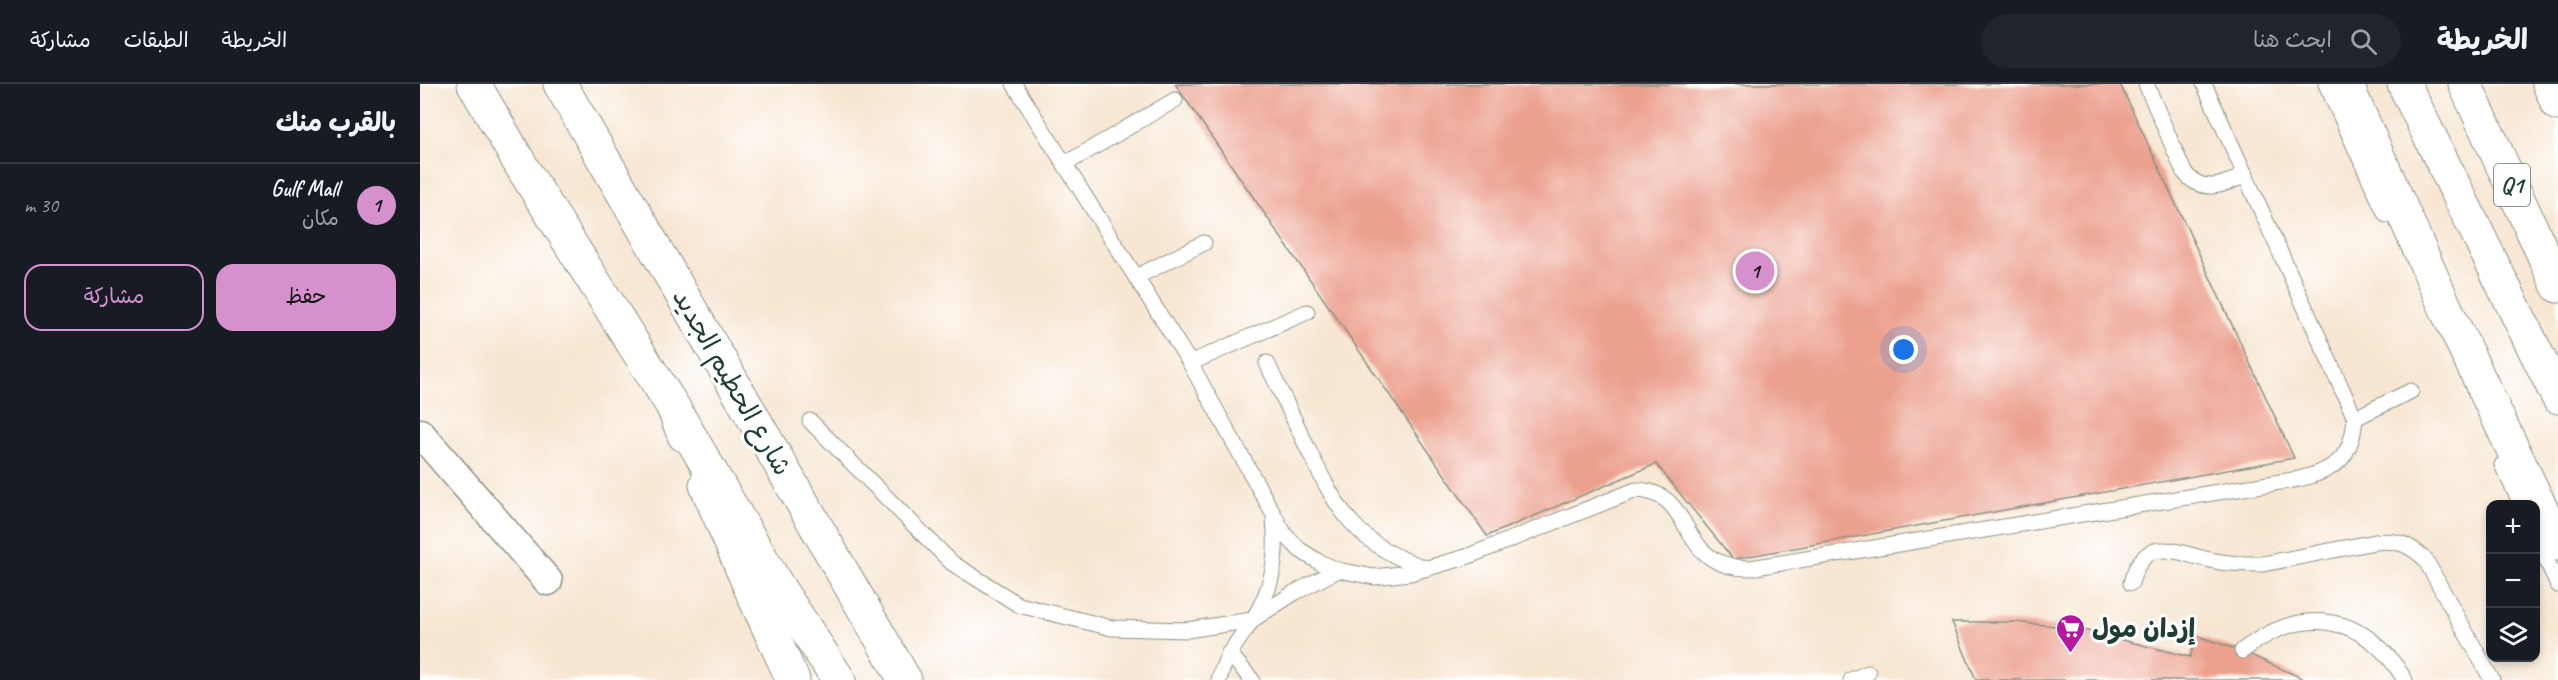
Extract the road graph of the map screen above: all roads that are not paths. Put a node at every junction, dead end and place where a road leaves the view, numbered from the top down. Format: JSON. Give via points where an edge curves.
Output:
{"nodes":[{"id":1,"x":474,"y":84,"type":"edge"},
{"id":2,"x":560,"y":84,"type":"edge"},
{"id":3,"x":1014,"y":84,"type":"edge"},
{"id":4,"x":2146,"y":84,"type":"edge"},
{"id":5,"x":2204,"y":84,"type":"edge"},
{"id":6,"x":2326,"y":84,"type":"edge"},
{"id":7,"x":2346,"y":84,"type":"edge"},
{"id":8,"x":2404,"y":84,"type":"edge"},
{"id":9,"x":2465,"y":84,"type":"edge"},
{"id":10,"x":2549,"y":84,"type":"edge"},
{"id":11,"x":1175,"y":100,"type":"dead end"},
{"id":12,"x":2558,"y":104,"type":"edge"},
{"id":13,"x":1065,"y":164,"type":"junction"},
{"id":14,"x":2246,"y":175,"type":"junction"},
{"id":15,"x":2391,"y":224,"type":"dead end"},
{"id":16,"x":1204,"y":243,"type":"dead end"},
{"id":17,"x":2411,"y":267,"type":"dead end"},
{"id":18,"x":1136,"y":277,"type":"junction"},
{"id":19,"x":2558,"y":286,"type":"edge"},
{"id":20,"x":1307,"y":312,"type":"dead end"},
{"id":21,"x":1190,"y":363,"type":"junction"},
{"id":22,"x":1267,"y":363,"type":"dead end"},
{"id":23,"x":2466,"y":386,"type":"dead end"},
{"id":24,"x":2411,"y":391,"type":"dead end"},
{"id":25,"x":2558,"y":397,"type":"edge"},
{"id":26,"x":673,"y":407,"type":"junction"},
{"id":27,"x":2355,"y":418,"type":"junction"},
{"id":28,"x":810,"y":421,"type":"dead end"},
{"id":29,"x":420,"y":434,"type":"edge"},
{"id":30,"x":2496,"y":451,"type":"dead end"},
{"id":31,"x":2519,"y":500,"type":"edge"},
{"id":32,"x":1273,"y":517,"type":"junction"},
{"id":33,"x":2558,"y":544,"type":"edge"},
{"id":34,"x":2540,"y":547,"type":"edge"},
{"id":35,"x":1426,"y":568,"type":"junction"},
{"id":36,"x":1338,"y":570,"type":"junction"},
{"id":37,"x":548,"y":581,"type":"dead end"},
{"id":38,"x":2131,"y":583,"type":"dead end"},
{"id":39,"x":2558,"y":585,"type":"edge"},
{"id":40,"x":1252,"y":620,"type":"junction"},
{"id":41,"x":2242,"y":651,"type":"dead end"},
{"id":42,"x":1229,"y":653,"type":"junction"},
{"id":43,"x":1868,"y":673,"type":"dead end"},
{"id":44,"x":794,"y":680,"type":"edge"},
{"id":45,"x":839,"y":680,"type":"edge"},
{"id":46,"x":906,"y":680,"type":"edge"},
{"id":47,"x":1219,"y":680,"type":"edge"},
{"id":48,"x":1251,"y":680,"type":"edge"},
{"id":49,"x":1851,"y":680,"type":"edge"},
{"id":50,"x":2404,"y":680,"type":"edge"},
{"id":51,"x":2492,"y":680,"type":"edge"}],
"edges":[{"from":1,"to":26,"type":"main road"},
{"from":2,"to":46,"type":"main road","name":"شارع الحطيم الجديد"},
{"from":3,"to":13,"type":"lane"},
{"from":4,"to":14,"type":"lane","via":[[2190,179],[2213,187]]},
{"from":5,"to":14,"type":"lane"},
{"from":6,"to":15,"type":"lane"},
{"from":7,"to":33,"type":"main road","via":[[2447,311]]},
{"from":8,"to":25,"type":"main road"},
{"from":9,"to":19,"type":"main road","number":"Q1"},
{"from":10,"to":12,"type":"main road"},
{"from":11,"to":13,"type":"lane"},
{"from":13,"to":18,"type":"lane"},
{"from":14,"to":27,"type":"lane"},
{"from":16,"to":18,"type":"lane"},
{"from":17,"to":23,"type":"lane"},
{"from":18,"to":21,"type":"lane"},
{"from":20,"to":21,"type":"lane"},
{"from":21,"to":32,"type":"lane"},
{"from":22,"to":35,"type":"lane","via":[[1329,491],[1348,520],[1383,550]]},
{"from":24,"to":27,"type":"lane"},
{"from":26,"to":44,"type":"main road"},
{"from":26,"to":45,"type":"main road","via":[[778,587]]},
{"from":27,"to":35,"type":"lane","via":[[2354,436],[2347,453],[2334,467],[2309,477],[1756,567],[1736,568],[1712,559],[1693,540],[1672,503],[1649,490],[1636,490],[1466,557]]},
{"from":28,"to":40,"type":"lane","via":[[952,562],[1019,605],[1112,628],[1187,630]]},
{"from":29,"to":37,"type":"street"},
{"from":30,"to":31,"type":"lane"},
{"from":32,"to":36,"type":"lane","via":[[1300,550]]},
{"from":32,"to":40,"type":"lane","via":[[1276,538],[1271,581]]},
{"from":34,"to":39,"type":"lane"},
{"from":35,"to":36,"type":"lane","via":[[1374,577]]},
{"from":36,"to":40,"type":"lane"},
{"from":38,"to":51,"type":"lane","via":[[2141,560],[2164,549],[2226,562],[2263,564],[2375,542],[2403,542],[2425,559]]},
{"from":40,"to":42,"type":"lane"},
{"from":41,"to":50,"type":"lane","via":[[2279,627],[2313,620],[2331,621],[2373,643]]},
{"from":42,"to":47,"type":"lane"},
{"from":42,"to":48,"type":"lane"},
{"from":43,"to":49,"type":"lane"}]}
